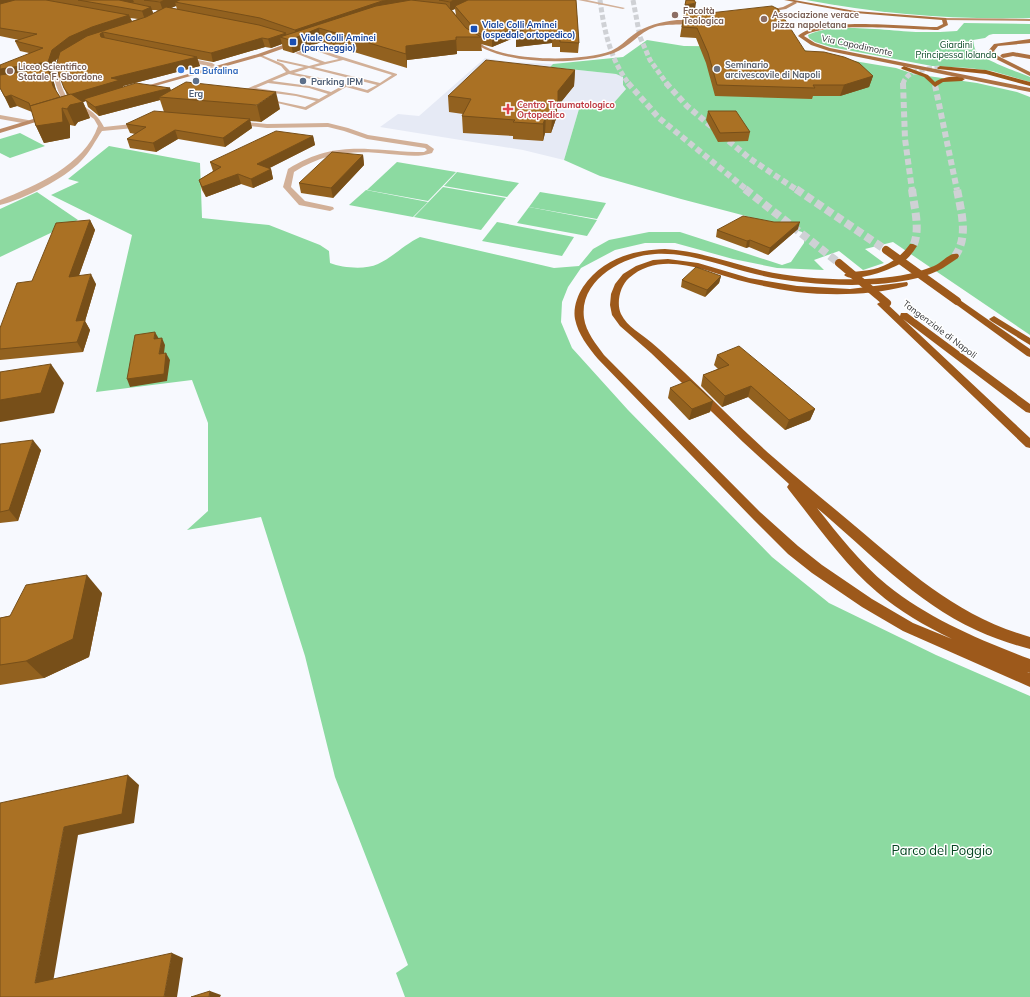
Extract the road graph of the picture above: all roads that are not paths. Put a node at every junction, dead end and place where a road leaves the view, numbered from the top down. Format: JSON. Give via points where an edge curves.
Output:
{"nodes":[{"id":1,"x":580,"y":0,"type":"edge"},
{"id":2,"x":786,"y":0,"type":"edge"},
{"id":3,"x":795,"y":2,"type":"junction"},
{"id":4,"x":623,"y":8,"type":"dead end"},
{"id":5,"x":753,"y":14,"type":"edge"},
{"id":6,"x":931,"y":18,"type":"junction"},
{"id":7,"x":701,"y":20,"type":"edge"},
{"id":8,"x":944,"y":20,"type":"junction"},
{"id":9,"x":1030,"y":20,"type":"edge"},
{"id":10,"x":802,"y":28,"type":"dead end"},
{"id":11,"x":466,"y":32,"type":"edge"},
{"id":12,"x":288,"y":39,"type":"edge"},
{"id":13,"x":306,"y":39,"type":"edge"},
{"id":14,"x":795,"y":39,"type":"edge"},
{"id":15,"x":294,"y":41,"type":"edge"},
{"id":16,"x":1030,"y":41,"type":"edge"},
{"id":17,"x":76,"y":51,"type":"edge"},
{"id":18,"x":260,"y":55,"type":"junction"},
{"id":19,"x":175,"y":57,"type":"edge"},
{"id":20,"x":1030,"y":57,"type":"edge"},
{"id":21,"x":342,"y":59,"type":"junction"},
{"id":22,"x":326,"y":64,"type":"junction"},
{"id":23,"x":212,"y":65,"type":"edge"},
{"id":24,"x":309,"y":68,"type":"junction"},
{"id":25,"x":904,"y":68,"type":"junction"},
{"id":26,"x":940,"y":68,"type":"tunnel mouth"},
{"id":27,"x":1030,"y":69,"type":"edge"},
{"id":28,"x":289,"y":73,"type":"junction"},
{"id":29,"x":1030,"y":74,"type":"edge"},
{"id":30,"x":56,"y":75,"type":"junction"},
{"id":31,"x":49,"y":76,"type":"edge"},
{"id":32,"x":962,"y":79,"type":"junction"},
{"id":33,"x":268,"y":82,"type":"junction"},
{"id":34,"x":380,"y":84,"type":"junction"},
{"id":35,"x":1030,"y":84,"type":"edge"},
{"id":36,"x":345,"y":86,"type":"junction"},
{"id":37,"x":252,"y":89,"type":"junction"},
{"id":38,"x":1030,"y":90,"type":"edge"},
{"id":39,"x":127,"y":92,"type":"edge"},
{"id":40,"x":1030,"y":93,"type":"edge"},
{"id":41,"x":332,"y":94,"type":"junction"},
{"id":42,"x":250,"y":98,"type":"edge"},
{"id":43,"x":258,"y":99,"type":"edge"},
{"id":44,"x":320,"y":101,"type":"junction"},
{"id":45,"x":83,"y":106,"type":"joint"},
{"id":46,"x":72,"y":109,"type":"junction"},
{"id":47,"x":63,"y":112,"type":"edge"},
{"id":48,"x":56,"y":114,"type":"edge"},
{"id":49,"x":0,"y":117,"type":"edge"},
{"id":50,"x":148,"y":118,"type":"edge"},
{"id":51,"x":28,"y":122,"type":"junction"},
{"id":52,"x":228,"y":123,"type":"edge"},
{"id":53,"x":100,"y":129,"type":"junction"},
{"id":54,"x":0,"y":131,"type":"edge"},
{"id":55,"x":0,"y":203,"type":"edge"},
{"id":56,"x":330,"y":209,"type":"dead end"},
{"id":57,"x":913,"y":246,"type":"tunnel mouth"},
{"id":58,"x":886,"y":250,"type":"tunnel mouth"},
{"id":59,"x":955,"y":256,"type":"tunnel mouth"},
{"id":60,"x":722,"y":262,"type":"junction"},
{"id":61,"x":839,"y":263,"type":"tunnel mouth"},
{"id":62,"x":929,"y":272,"type":"junction"},
{"id":63,"x":957,"y":301,"type":"junction"},
{"id":64,"x":884,"y":303,"type":"junction"},
{"id":65,"x":1030,"y":342,"type":"edge"},
{"id":66,"x":1030,"y":354,"type":"edge"},
{"id":67,"x":994,"y":382,"type":"junction"},
{"id":68,"x":1030,"y":409,"type":"edge"},
{"id":69,"x":1030,"y":416,"type":"edge"},
{"id":70,"x":1030,"y":444,"type":"edge"},
{"id":71,"x":770,"y":461,"type":"junction"},
{"id":72,"x":1030,"y":642,"type":"edge"},
{"id":73,"x":1030,"y":666,"type":"edge"},
{"id":74,"x":1030,"y":680,"type":"edge"}],
"edges":[{"from":1,"to":4,"type":"street"},
{"from":2,"to":3,"type":"main road"},
{"from":3,"to":5,"type":"main road","via":[[777,10]]},
{"from":3,"to":6,"type":"main road","via":[[854,12]]},
{"from":6,"to":8,"type":"main road"},
{"from":6,"to":10,"type":"main road","name":"Via Capodimonte","via":[[930,23],[925,24],[848,23]]},
{"from":7,"to":11,"type":"main road","via":[[658,25],[643,30],[618,50],[562,60],[520,57],[496,52],[475,43]]},
{"from":8,"to":9,"type":"main road"},
{"from":8,"to":38,"type":"main road","name":"Via Capodimonte","via":[[946,26],[938,29],[844,26],[810,30],[801,36],[809,42],[829,49]]},
{"from":12,"to":15,"type":"street"},
{"from":13,"to":18,"type":"main road"},
{"from":14,"to":25,"type":"main road","name":"Via Capodimonte","via":[[821,50]]},
{"from":16,"to":29,"type":"main road","via":[[994,46],[991,51],[996,57]]},
{"from":17,"to":30,"type":"street","via":[[62,59],[56,67]]},
{"from":18,"to":24,"type":"lane"},
{"from":18,"to":28,"type":"lane","via":[[282,65]]},
{"from":18,"to":39,"type":"main road"},
{"from":19,"to":23,"type":"street"},
{"from":20,"to":27,"type":"main road","via":[[1004,55]]},
{"from":21,"to":22,"type":"lane"},
{"from":21,"to":22,"type":"lane","via":[[311,48],[298,53]]},
{"from":21,"to":34,"type":"lane","via":[[395,75]]},
{"from":22,"to":24,"type":"lane"},
{"from":24,"to":28,"type":"lane"},
{"from":24,"to":34,"type":"lane"},
{"from":25,"to":32,"type":"main road","name":"Via Capodimonte"},
{"from":25,"to":32,"type":"highway","via":[[926,76],[935,85],[942,80]]},
{"from":26,"to":35,"type":"highway","via":[[986,72]]},
{"from":28,"to":33,"type":"lane"},
{"from":28,"to":36,"type":"lane"},
{"from":30,"to":31,"type":"street"},
{"from":30,"to":46,"type":"street","via":[[68,106]]},
{"from":32,"to":40,"type":"main road","name":"Via Capodimonte"},
{"from":33,"to":37,"type":"lane"},
{"from":33,"to":41,"type":"lane","via":[[310,87]]},
{"from":34,"to":36,"type":"lane","via":[[368,92]]},
{"from":36,"to":41,"type":"lane"},
{"from":37,"to":42,"type":"lane","via":[[234,95]]},
{"from":37,"to":44,"type":"lane"},
{"from":41,"to":44,"type":"lane"},
{"from":43,"to":44,"type":"lane","via":[[306,109]]},
{"from":45,"to":46,"type":"main road"},
{"from":45,"to":53,"type":"street","via":[[96,118]]},
{"from":46,"to":47,"type":"main road"},
{"from":48,"to":51,"type":"main road"},
{"from":49,"to":51,"type":"street"},
{"from":50,"to":53,"type":"street","via":[[134,126]]},
{"from":51,"to":54,"type":"main road"},
{"from":52,"to":56,"type":"street","via":[[267,126],[328,125],[367,137],[427,146],[431,149],[430,152],[420,155],[347,150],[305,161],[291,171],[287,187],[302,203]]},
{"from":53,"to":55,"type":"street","via":[[86,153],[74,164],[59,175]]},
{"from":57,"to":60,"type":"highway","via":[[908,255],[893,264],[868,273],[850,275],[804,274]]},
{"from":58,"to":63,"type":"highway","bridge":true},
{"from":59,"to":62,"type":"highway","via":[[947,264]]},
{"from":60,"to":62,"type":"highway","via":[[771,275],[824,282],[878,281]]},
{"from":60,"to":74,"type":"highway","via":[[664,251],[638,254],[612,263],[595,276],[583,295],[580,319],[590,344],[756,515],[817,569],[866,603],[908,627]]},
{"from":61,"to":64,"type":"highway","bridge":true},
{"from":62,"to":71,"type":"highway","via":[[911,283],[881,290],[852,292],[813,291],[775,285],[677,261],[653,262],[632,271],[624,278],[619,284],[614,303],[615,312],[621,321]]},
{"from":63,"to":65,"type":"highway","via":[[993,318]]},
{"from":63,"to":66,"type":"highway"},
{"from":64,"to":67,"type":"highway","name":"Tangenziale di Napoli"},
{"from":64,"to":70,"type":"highway"},
{"from":67,"to":68,"type":"highway","name":"Tangenziale di Napoli"},
{"from":67,"to":69,"type":"highway"},
{"from":71,"to":72,"type":"highway","via":[[925,591],[972,621],[996,632]]},
{"from":71,"to":73,"type":"highway","via":[[864,572],[882,588],[951,633]]}]}
